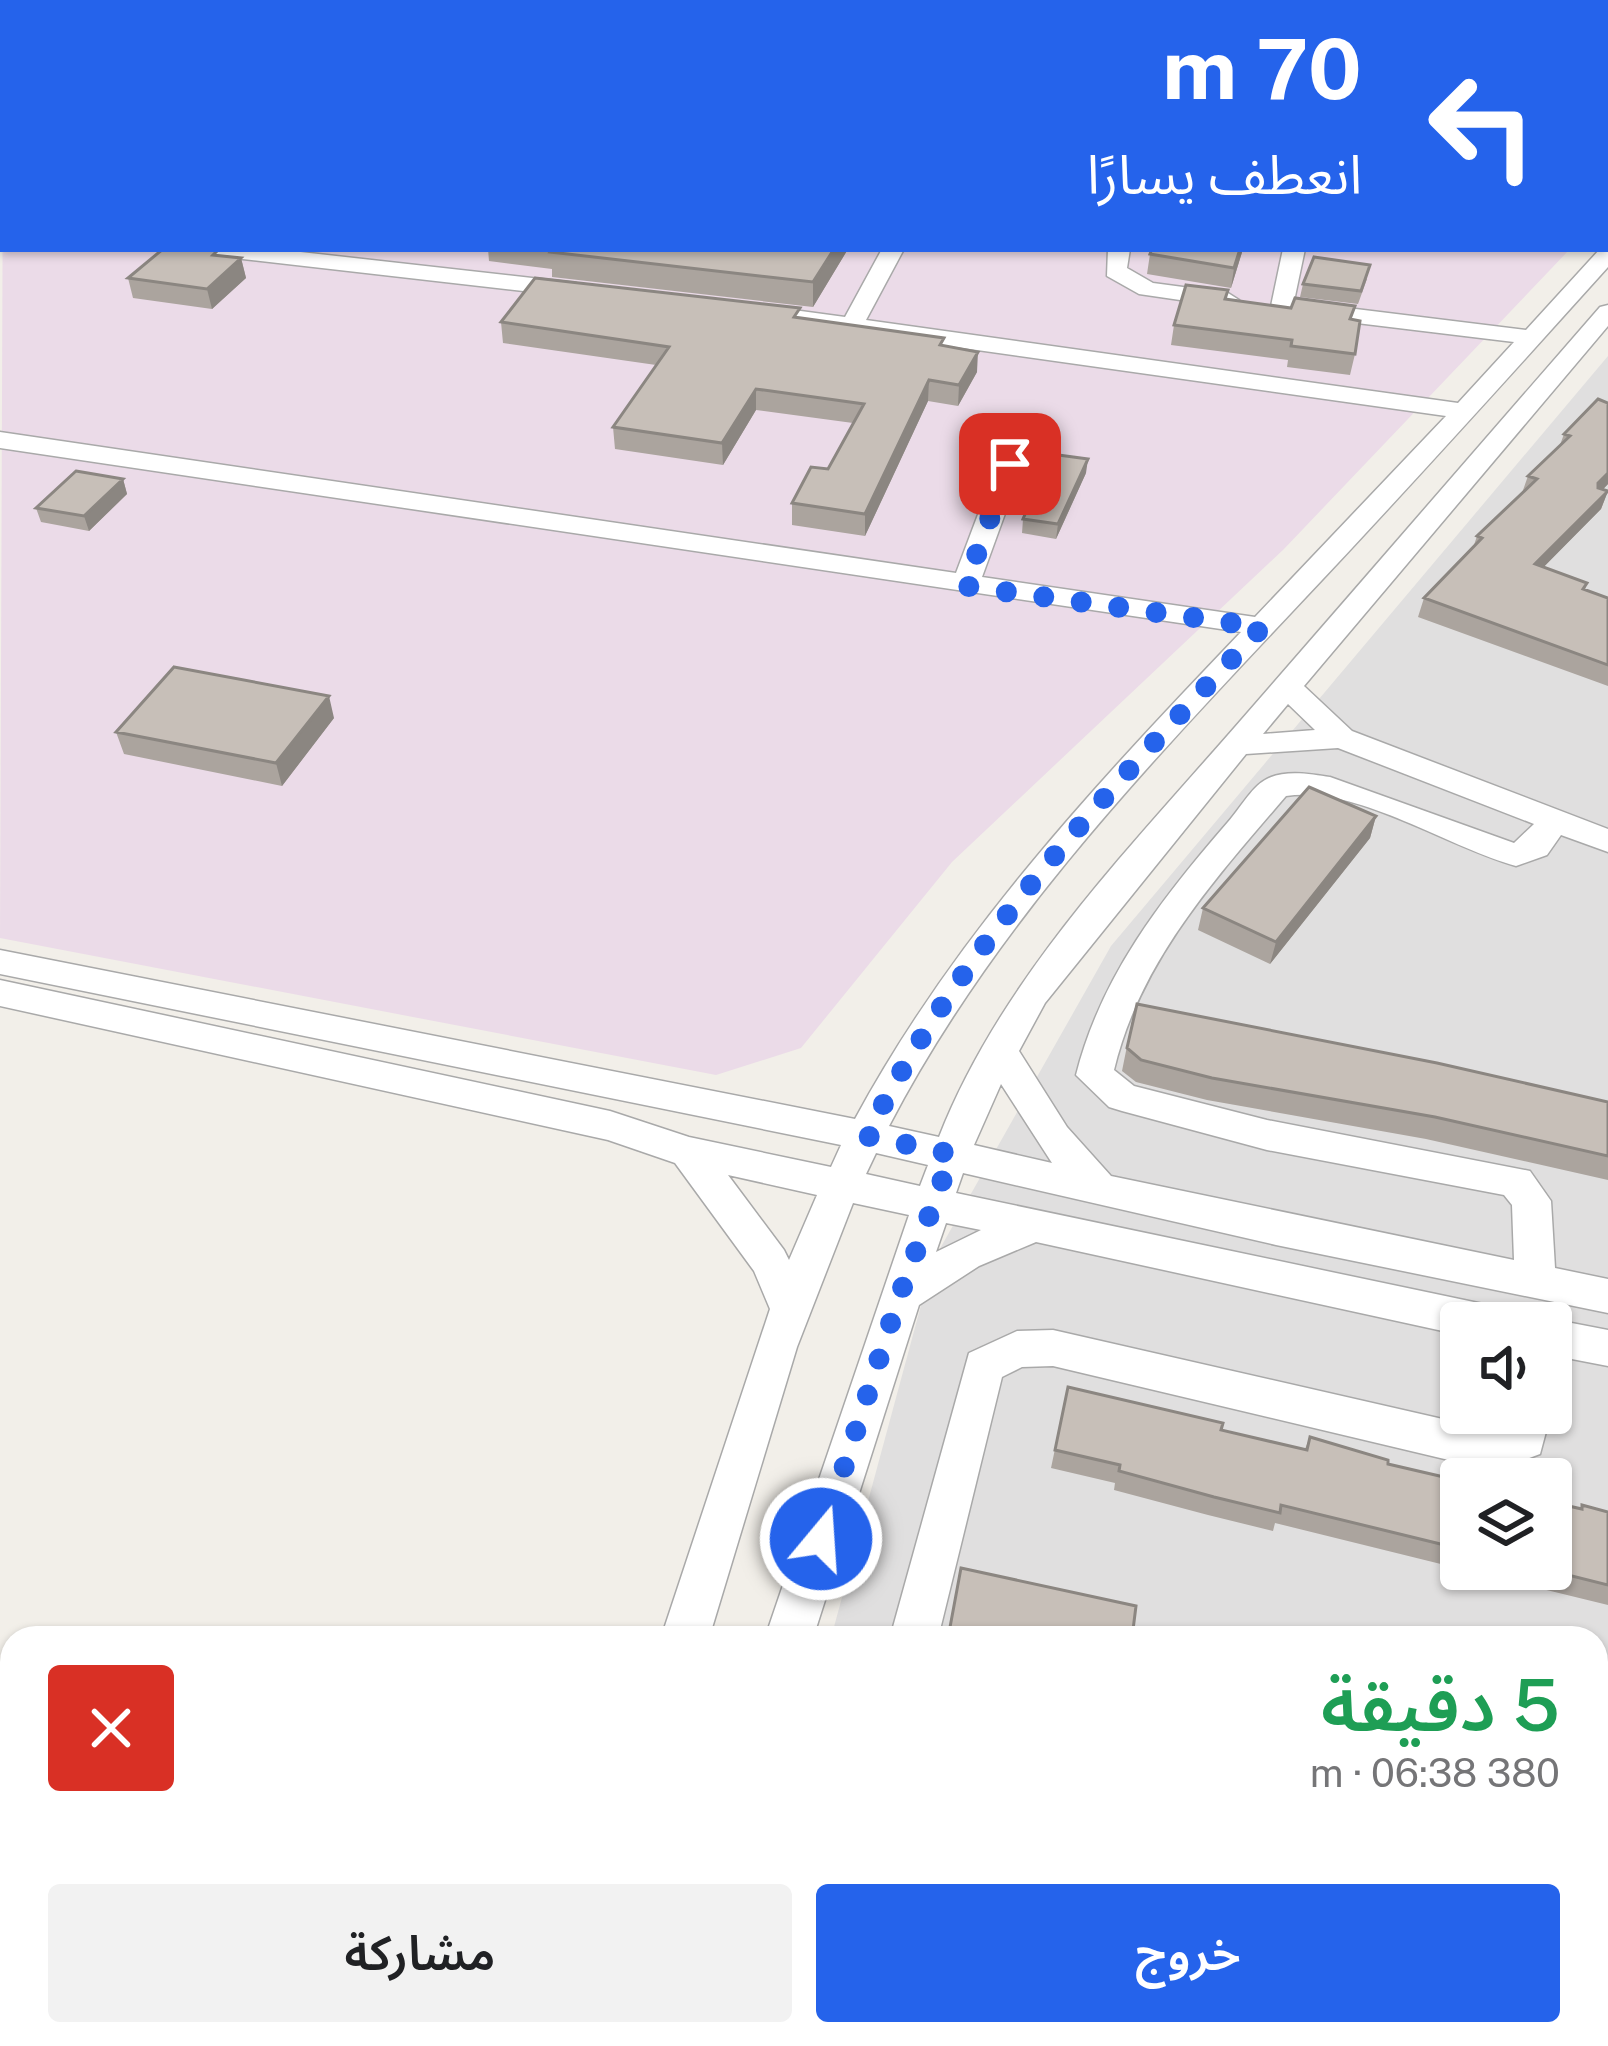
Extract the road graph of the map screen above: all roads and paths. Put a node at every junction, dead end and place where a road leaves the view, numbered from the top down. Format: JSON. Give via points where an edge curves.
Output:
{"nodes":[{"id":1,"x":241,"y":252,"type":"edge"},
{"id":2,"x":890,"y":252,"type":"edge"},
{"id":3,"x":1118,"y":252,"type":"edge"},
{"id":4,"x":1293,"y":252,"type":"edge"},
{"id":5,"x":1607,"y":256,"type":"edge"},
{"id":6,"x":603,"y":294,"type":"edge"},
{"id":7,"x":717,"y":307,"type":"edge"},
{"id":8,"x":1282,"y":307,"type":"junction"},
{"id":9,"x":1608,"y":312,"type":"edge"},
{"id":10,"x":853,"y":323,"type":"junction"},
{"id":11,"x":1530,"y":337,"type":"junction"},
{"id":12,"x":1463,"y":411,"type":"junction"},
{"id":13,"x":0,"y":440,"type":"edge"},
{"id":14,"x":1010,"y":464,"type":"dead end"},
{"id":15,"x":965,"y":586,"type":"junction"},
{"id":16,"x":1262,"y":627,"type":"junction"},
{"id":17,"x":1290,"y":689,"type":"junction"},
{"id":18,"x":1341,"y":738,"type":"junction"},
{"id":19,"x":1239,"y":745,"type":"junction"},
{"id":20,"x":1554,"y":821,"type":"junction"},
{"id":21,"x":1608,"y":841,"type":"edge"},
{"id":22,"x":0,"y":962,"type":"edge"},
{"id":23,"x":0,"y":993,"type":"edge"},
{"id":24,"x":126,"y":1004,"type":"junction"},
{"id":25,"x":1000,"y":1049,"type":"junction"},
{"id":26,"x":867,"y":1136,"type":"junction"},
{"id":27,"x":689,"y":1152,"type":"junction"},
{"id":28,"x":952,"y":1154,"type":"junction"},
{"id":29,"x":842,"y":1184,"type":"junction"},
{"id":30,"x":1099,"y":1186,"type":"junction"},
{"id":31,"x":932,"y":1204,"type":"junction"},
{"id":32,"x":1040,"y":1223,"type":"junction"},
{"id":33,"x":1536,"y":1283,"type":"junction"},
{"id":34,"x":899,"y":1297,"type":"junction"},
{"id":35,"x":1608,"y":1297,"type":"edge"},
{"id":36,"x":792,"y":1312,"type":"junction"},
{"id":37,"x":1440,"y":1312,"type":"edge"},
{"id":38,"x":1572,"y":1341,"type":"edge"},
{"id":39,"x":1608,"y":1348,"type":"edge"},
{"id":40,"x":1526,"y":1434,"type":"edge"},
{"id":41,"x":689,"y":1626,"type":"edge"},
{"id":42,"x":793,"y":1626,"type":"edge"},
{"id":43,"x":917,"y":1626,"type":"edge"}],
"edges":[{"from":1,"to":6,"type":"street"},
{"from":2,"to":10,"type":"street"},
{"from":3,"to":8,"type":"street","via":[[1115,271],[1132,284]]},
{"from":4,"to":8,"type":"street"},
{"from":5,"to":11,"type":"street"},
{"from":7,"to":10,"type":"street"},
{"from":8,"to":11,"type":"street"},
{"from":9,"to":17,"type":"street"},
{"from":10,"to":12,"type":"street"},
{"from":11,"to":12,"type":"street"},
{"from":12,"to":16,"type":"street"},
{"from":13,"to":15,"type":"street"},
{"from":14,"to":15,"type":"street"},
{"from":15,"to":16,"type":"street"},
{"from":16,"to":26,"type":"street","via":[[1023,891],[955,982]]},
{"from":17,"to":18,"type":"street"},
{"from":17,"to":19,"type":"street"},
{"from":18,"to":19,"type":"street"},
{"from":18,"to":20,"type":"street"},
{"from":19,"to":25,"type":"street","via":[[1081,931]]},
{"from":20,"to":21,"type":"street"},
{"from":20,"to":33,"type":"street","via":[[1535,847],[1516,855],[1332,786],[1276,787],[1160,927],[1100,1039],[1094,1075],[1122,1096],[1267,1135],[1516,1182],[1531,1201]]},
{"from":22,"to":24,"type":"street"},
{"from":23,"to":24,"type":"street"},
{"from":24,"to":26,"type":"street"},
{"from":24,"to":27,"type":"street"},
{"from":25,"to":28,"type":"street"},
{"from":25,"to":30,"type":"street","via":[[1036,1116]]},
{"from":26,"to":28,"type":"street"},
{"from":26,"to":29,"type":"street"},
{"from":27,"to":29,"type":"street"},
{"from":27,"to":36,"type":"street","via":[[770,1262]]},
{"from":28,"to":30,"type":"street"},
{"from":28,"to":31,"type":"street"},
{"from":29,"to":31,"type":"street"},
{"from":29,"to":36,"type":"street"},
{"from":30,"to":33,"type":"street"},
{"from":31,"to":32,"type":"street"},
{"from":31,"to":34,"type":"street"},
{"from":32,"to":34,"type":"street","via":[[964,1254]]},
{"from":32,"to":37,"type":"street"},
{"from":33,"to":35,"type":"street"},
{"from":34,"to":42,"type":"street"},
{"from":36,"to":41,"type":"street"},
{"from":38,"to":39,"type":"street"},
{"from":40,"to":43,"type":"street","via":[[1495,1451],[1053,1348],[1017,1349],[984,1366]]}]}
